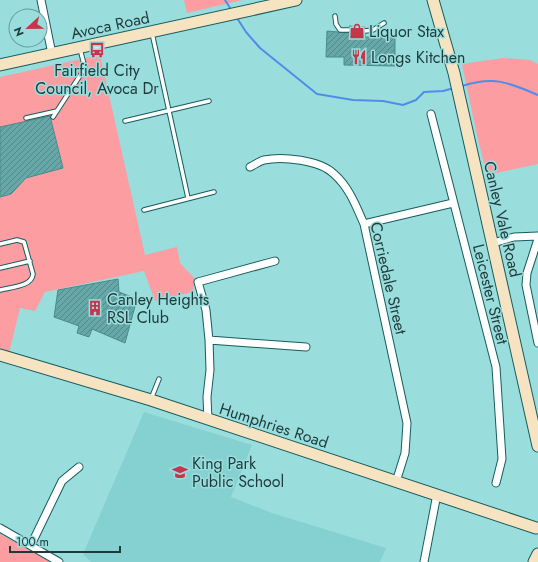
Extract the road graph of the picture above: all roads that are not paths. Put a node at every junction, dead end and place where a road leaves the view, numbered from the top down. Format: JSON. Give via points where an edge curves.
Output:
{"nodes":[{"id":1,"x":41,"y":0,"type":"edge"},
{"id":2,"x":296,"y":0,"type":"edge"},
{"id":3,"x":433,"y":0,"type":"edge"},
{"id":4,"x":335,"y":16,"type":"dead end"},
{"id":5,"x":384,"y":23,"type":"dead end"},
{"id":6,"x":349,"y":30,"type":"dead end"},
{"id":7,"x":365,"y":31,"type":"dead end"},
{"id":8,"x":152,"y":32,"type":"junction"},
{"id":9,"x":80,"y":48,"type":"junction"},
{"id":10,"x":52,"y":54,"type":"junction"},
{"id":11,"x":0,"y":66,"type":"edge"},
{"id":12,"x":209,"y":101,"type":"dead end"},
{"id":13,"x":168,"y":110,"type":"junction"},
{"id":14,"x":57,"y":111,"type":"junction"},
{"id":15,"x":431,"y":114,"type":"dead end"},
{"id":16,"x":53,"y":117,"type":"dead end"},
{"id":17,"x":26,"y":118,"type":"dead end"},
{"id":18,"x":125,"y":121,"type":"dead end"},
{"id":19,"x":250,"y":167,"type":"dead end"},
{"id":20,"x":214,"y":192,"type":"dead end"},
{"id":21,"x":188,"y":198,"type":"junction"},
{"id":22,"x":453,"y":203,"type":"junction"},
{"id":23,"x":144,"y":210,"type":"dead end"},
{"id":24,"x":364,"y":224,"type":"junction"},
{"id":25,"x":538,"y":236,"type":"edge"},
{"id":26,"x":538,"y":239,"type":"edge"},
{"id":27,"x":493,"y":243,"type":"junction"},
{"id":28,"x":0,"y":244,"type":"edge"},
{"id":29,"x":30,"y":261,"type":"junction"},
{"id":30,"x":275,"y":261,"type":"dead end"},
{"id":31,"x":0,"y":268,"type":"edge"},
{"id":32,"x":0,"y":290,"type":"edge"},
{"id":33,"x":208,"y":340,"type":"junction"},
{"id":34,"x":538,"y":343,"type":"edge"},
{"id":35,"x":306,"y":347,"type":"dead end"},
{"id":36,"x":0,"y":355,"type":"edge"},
{"id":37,"x":159,"y":379,"type":"dead end"},
{"id":38,"x":151,"y":400,"type":"junction"},
{"id":39,"x":208,"y":420,"type":"junction"},
{"id":40,"x":538,"y":446,"type":"edge"},
{"id":41,"x":78,"y":467,"type":"dead end"},
{"id":42,"x":396,"y":482,"type":"junction"},
{"id":43,"x":496,"y":484,"type":"dead end"},
{"id":44,"x":437,"y":494,"type":"junction"},
{"id":45,"x":0,"y":528,"type":"edge"},
{"id":46,"x":537,"y":529,"type":"edge"},
{"id":47,"x":31,"y":545,"type":"junction"},
{"id":48,"x":538,"y":554,"type":"edge"},
{"id":49,"x":59,"y":562,"type":"edge"},
{"id":50,"x":424,"y":562,"type":"edge"},
{"id":51,"x":534,"y":562,"type":"edge"}],
"edges":[{"from":1,"to":10,"type":"street"},
{"from":2,"to":8,"type":"main road","name":"Avoca Road"},
{"from":3,"to":27,"type":"main road","name":"Canley Vale Road","via":[[454,73]]},
{"from":4,"to":6,"type":"lane","via":[[340,30]]},
{"from":5,"to":7,"type":"lane","via":[[373,30]]},
{"from":8,"to":9,"type":"main road","name":"Avoca Road"},
{"from":8,"to":13,"type":"lane"},
{"from":9,"to":10,"type":"main road","name":"Avoca Road"},
{"from":9,"to":14,"type":"lane","via":[[85,68]]},
{"from":10,"to":11,"type":"main road","name":"Avoca Road"},
{"from":12,"to":13,"type":"lane"},
{"from":13,"to":18,"type":"lane"},
{"from":13,"to":21,"type":"lane"},
{"from":14,"to":16,"type":"lane"},
{"from":14,"to":17,"type":"lane"},
{"from":15,"to":22,"type":"street","name":"Leicester Street"},
{"from":19,"to":24,"type":"street","name":"Corriedale Street","via":[[262,161],[285,158],[323,167],[334,173],[348,191]]},
{"from":20,"to":21,"type":"lane"},
{"from":21,"to":23,"type":"lane"},
{"from":22,"to":24,"type":"street"},
{"from":22,"to":43,"type":"street","name":"Leicester Street","via":[[496,367],[502,459]]},
{"from":24,"to":42,"type":"street","name":"Corriedale Street","via":[[407,423],[405,453]]},
{"from":25,"to":27,"type":"street","via":[[514,237]]},
{"from":26,"to":34,"type":"street","via":[[526,285]]},
{"from":27,"to":40,"type":"main road","name":"Canley Vale Road"},
{"from":28,"to":29,"type":"lane","via":[[22,241]]},
{"from":29,"to":31,"type":"lane"},
{"from":29,"to":32,"type":"lane","via":[[32,278],[28,283]]},
{"from":30,"to":33,"type":"street","via":[[198,282],[206,310]]},
{"from":33,"to":35,"type":"street"},
{"from":33,"to":39,"type":"street"},
{"from":36,"to":38,"type":"main road","name":"Humphries Road"},
{"from":37,"to":38,"type":"lane"},
{"from":38,"to":39,"type":"main road","name":"Humphries Road"},
{"from":39,"to":42,"type":"main road","name":"Humphries Road"},
{"from":41,"to":47,"type":"street","via":[[62,481]]},
{"from":42,"to":44,"type":"main road","name":"Humphries Road"},
{"from":44,"to":46,"type":"main road","name":"Humphries Road"},
{"from":44,"to":50,"type":"street"},
{"from":45,"to":47,"type":"street"},
{"from":47,"to":49,"type":"street"},
{"from":48,"to":51,"type":"main road"}]}
